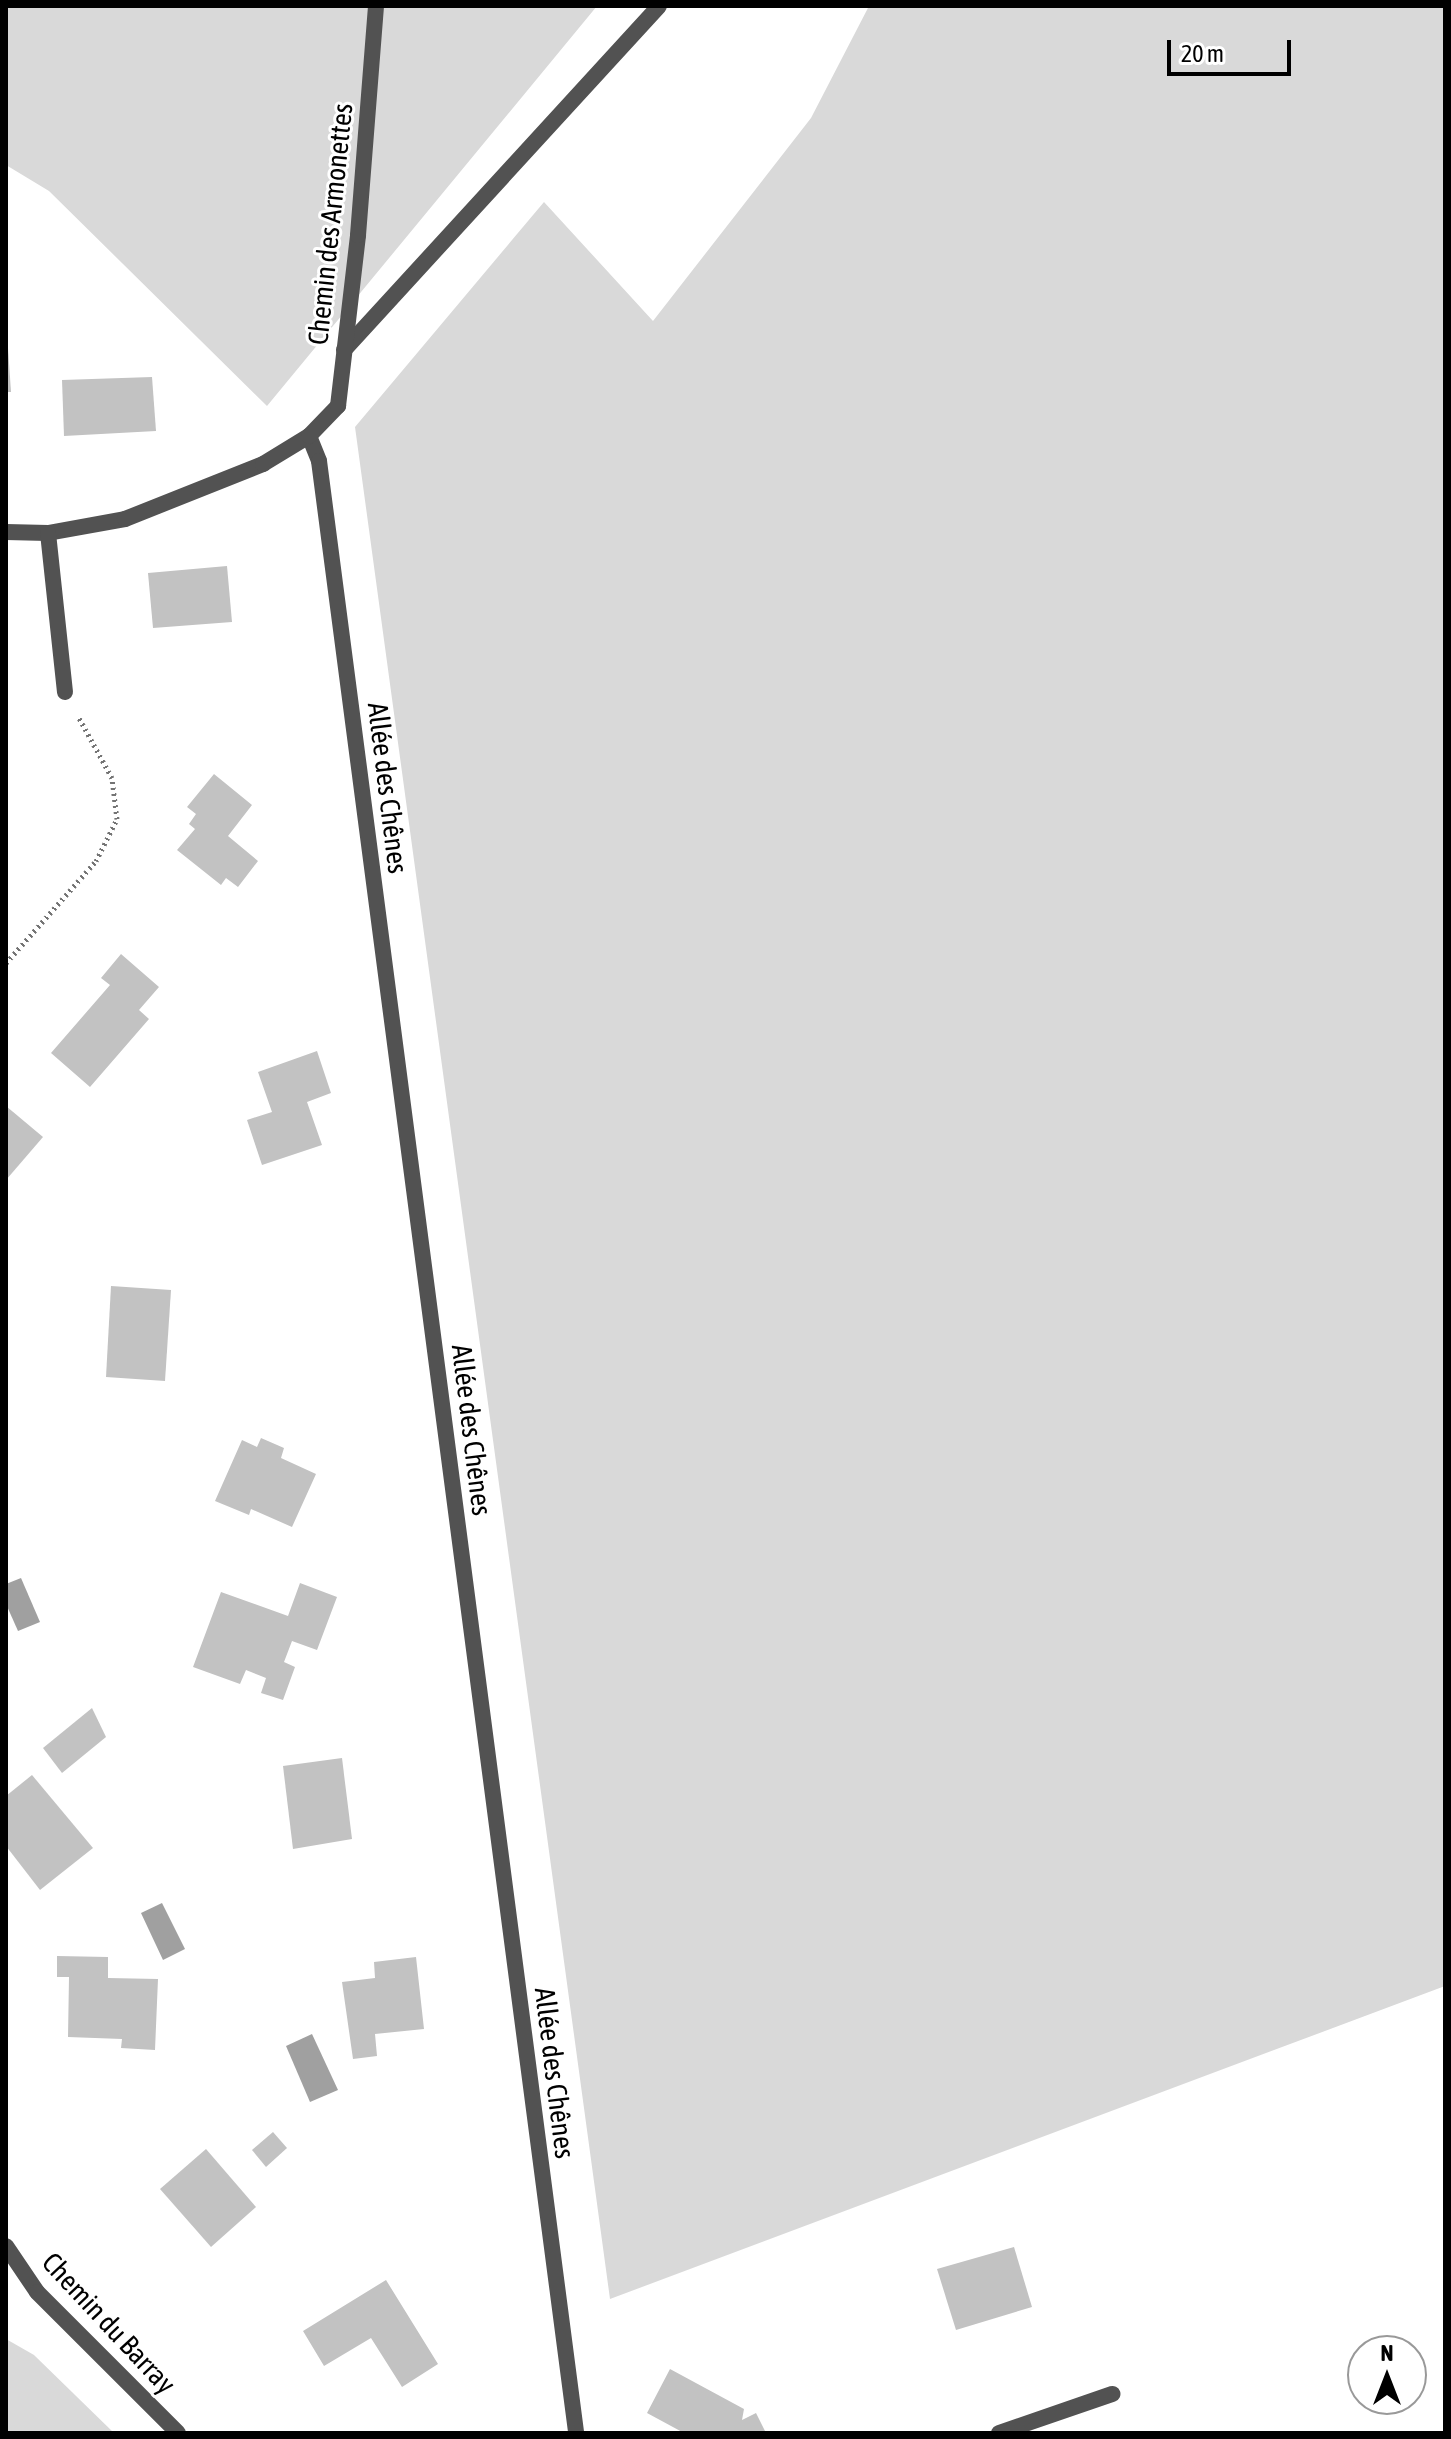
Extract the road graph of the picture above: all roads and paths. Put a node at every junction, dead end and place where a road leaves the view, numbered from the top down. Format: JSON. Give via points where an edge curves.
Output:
{"nodes":[{"id":1,"x":376,"y":6,"type":"edge"},
{"id":2,"x":659,"y":6,"type":"edge"},
{"id":3,"x":344,"y":350,"type":"junction"},
{"id":4,"x":309,"y":436,"type":"junction"},
{"id":5,"x":6,"y":532,"type":"edge"},
{"id":6,"x":48,"y":533,"type":"junction"},
{"id":7,"x":65,"y":692,"type":"joint"},
{"id":8,"x":6,"y":963,"type":"edge"},
{"id":9,"x":6,"y":2246,"type":"edge"},
{"id":10,"x":1112,"y":2394,"type":"dead end"},
{"id":11,"x":178,"y":2433,"type":"edge"},
{"id":12,"x":576,"y":2433,"type":"edge"},
{"id":13,"x":999,"y":2433,"type":"edge"}],
"edges":[{"from":1,"to":3,"type":"street","name":"Chemin des Armonettes"},
{"from":2,"to":3,"type":"street"},
{"from":3,"to":4,"type":"street","name":"Chemin des Armonettes","via":[[338,406]]},
{"from":4,"to":6,"type":"street","name":"Chemin des Armonettes","via":[[263,464],[125,519]]},
{"from":4,"to":12,"type":"street","name":"Allée des Chênes","via":[[319,461]]},
{"from":5,"to":6,"type":"street","name":"Chemin des Armonettes"},
{"from":6,"to":7,"type":"street"},
{"from":7,"to":8,"type":"path","via":[[112,778],[117,819],[96,861]]},
{"from":9,"to":11,"type":"street","name":"Chemin du Barray","via":[[37,2292]]},
{"from":10,"to":13,"type":"street"}]}
